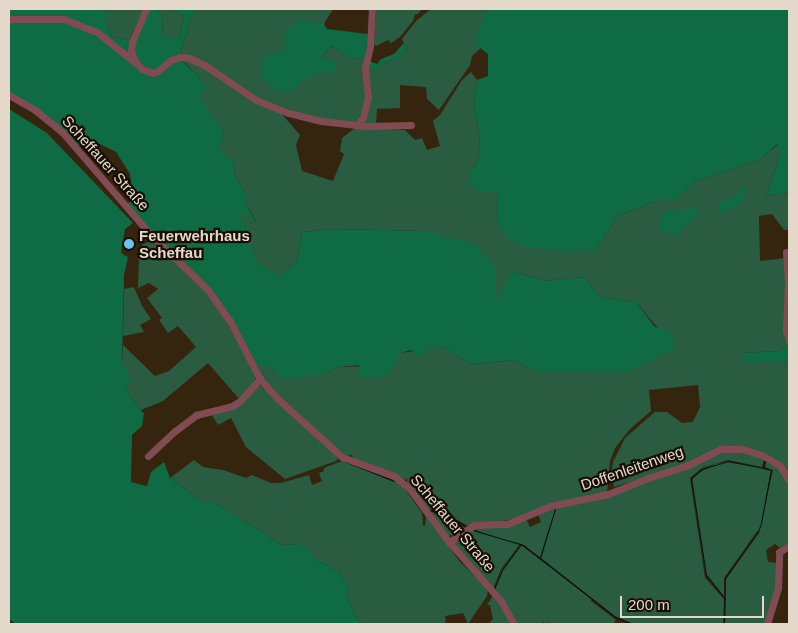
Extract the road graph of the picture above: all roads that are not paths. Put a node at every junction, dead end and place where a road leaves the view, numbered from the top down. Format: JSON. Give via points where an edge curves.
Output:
{"nodes":[{"id":1,"x":146,"y":9,"type":"edge"},
{"id":2,"x":372,"y":9,"type":"edge"},
{"id":3,"x":9,"y":19,"type":"edge"},
{"id":4,"x":132,"y":42,"type":"junction"},
{"id":5,"x":120,"y":49,"type":"junction"},
{"id":6,"x":135,"y":62,"type":"junction"},
{"id":7,"x":9,"y":95,"type":"edge"},
{"id":8,"x":357,"y":125,"type":"junction"},
{"id":9,"x":411,"y":125,"type":"dead end"},
{"id":10,"x":786,"y":252,"type":"dead end"},
{"id":11,"x":789,"y":340,"type":"edge"},
{"id":12,"x":260,"y":379,"type":"junction"},
{"id":13,"x":148,"y":456,"type":"dead end"},
{"id":14,"x":789,"y":480,"type":"edge"},
{"id":15,"x":449,"y":542,"type":"junction"},
{"id":16,"x":789,"y":546,"type":"edge"},
{"id":17,"x":514,"y":624,"type":"edge"},
{"id":18,"x":767,"y":624,"type":"edge"}],
"edges":[{"from":1,"to":4,"type":"street"},
{"from":2,"to":8,"type":"street","via":[[365,68],[367,106]]},
{"from":3,"to":5,"type":"street","via":[[64,19],[97,32]]},
{"from":4,"to":5,"type":"street"},
{"from":4,"to":6,"type":"street"},
{"from":5,"to":6,"type":"street"},
{"from":6,"to":8,"type":"street","via":[[153,73],[171,60],[189,58],[256,100],[286,112],[321,121]]},
{"from":7,"to":12,"type":"street","name":"Scheffauer Straße","via":[[35,110],[63,133],[150,234],[208,290],[230,321]]},
{"from":8,"to":9,"type":"street"},
{"from":10,"to":11,"type":"street","via":[[786,330]]},
{"from":12,"to":13,"type":"street","via":[[232,406],[196,414]]},
{"from":12,"to":15,"type":"street","name":"Scheffauer Straße","via":[[342,457],[402,482]]},
{"from":14,"to":15,"type":"street","name":"Doffenleitenweg","via":[[780,466],[762,455],[742,449],[721,449],[686,466],[608,494],[550,506],[507,524],[474,526]]},
{"from":15,"to":17,"type":"street","name":"Scheffauer Straße","via":[[501,601]]},
{"from":16,"to":18,"type":"street","via":[[779,552],[778,588]]}]}
